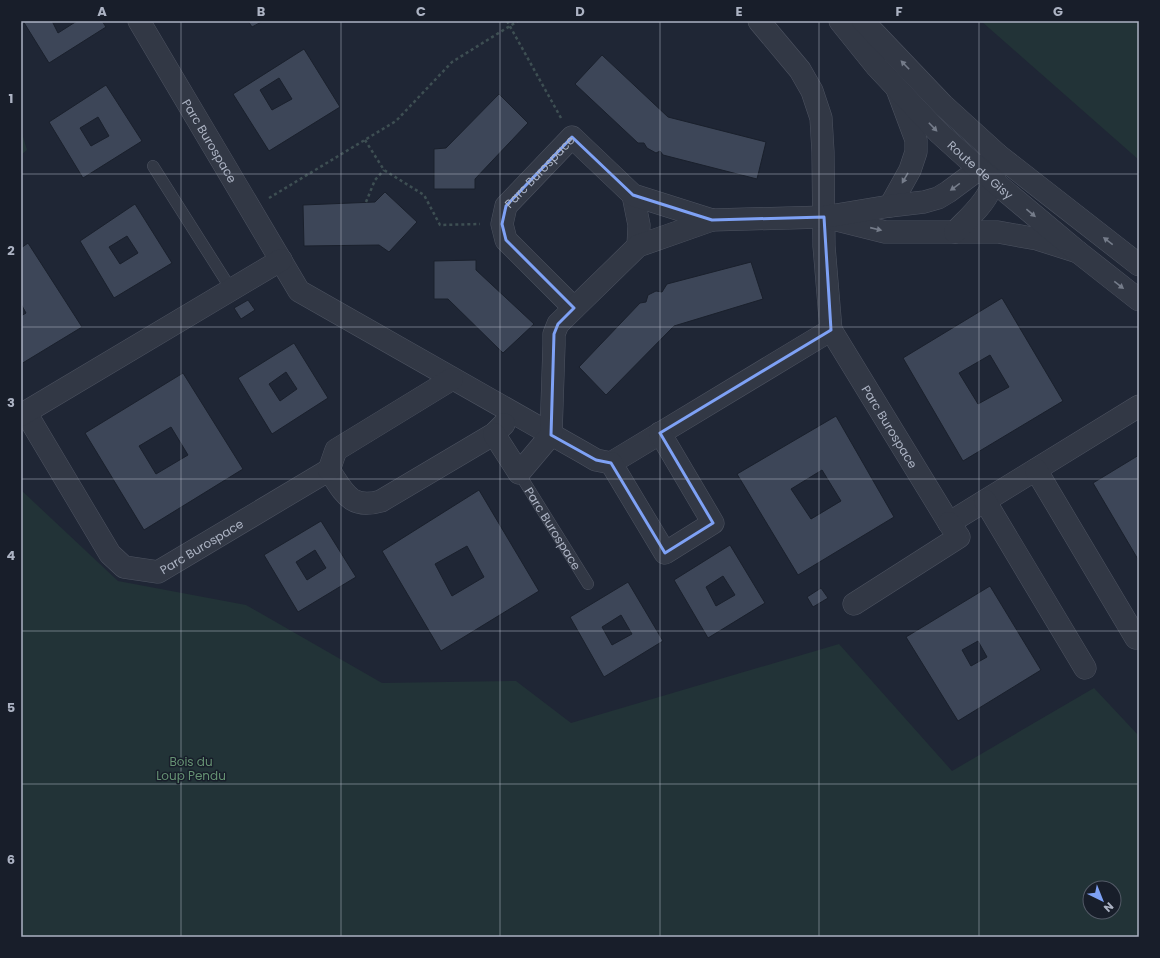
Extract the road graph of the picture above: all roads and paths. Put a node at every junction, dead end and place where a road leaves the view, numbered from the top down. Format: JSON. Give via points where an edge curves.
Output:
{"nodes":[{"id":1,"x":139,"y":21,"type":"edge"},
{"id":2,"x":507,"y":21,"type":"edge"},
{"id":3,"x":518,"y":21,"type":"edge"},
{"id":4,"x":759,"y":21,"type":"edge"},
{"id":5,"x":840,"y":21,"type":"edge"},
{"id":6,"x":863,"y":21,"type":"edge"},
{"id":7,"x":510,"y":26,"type":"junction"},
{"id":8,"x":897,"y":89,"type":"junction"},
{"id":9,"x":572,"y":138,"type":"junction"},
{"id":10,"x":365,"y":140,"type":"junction"},
{"id":11,"x":998,"y":155,"type":"junction"},
{"id":12,"x":153,"y":166,"type":"dead end"},
{"id":13,"x":384,"y":170,"type":"junction"},
{"id":14,"x":986,"y":175,"type":"junction"},
{"id":15,"x":633,"y":195,"type":"junction"},
{"id":16,"x":366,"y":202,"type":"dead end"},
{"id":17,"x":890,"y":206,"type":"junction"},
{"id":18,"x":250,"y":209,"type":"junction"},
{"id":19,"x":824,"y":217,"type":"junction"},
{"id":20,"x":712,"y":220,"type":"junction"},
{"id":21,"x":502,"y":224,"type":"junction"},
{"id":22,"x":956,"y":232,"type":"junction"},
{"id":23,"x":638,"y":246,"type":"junction"},
{"id":24,"x":1078,"y":252,"type":"junction"},
{"id":25,"x":281,"y":260,"type":"junction"},
{"id":26,"x":1139,"y":265,"type":"edge"},
{"id":27,"x":231,"y":289,"type":"junction"},
{"id":28,"x":1139,"y":300,"type":"edge"},
{"id":29,"x":574,"y":308,"type":"junction"},
{"id":30,"x":831,"y":330,"type":"junction"},
{"id":31,"x":452,"y":379,"type":"junction"},
{"id":32,"x":1139,"y":406,"type":"edge"},
{"id":33,"x":23,"y":414,"type":"edge"},
{"id":34,"x":515,"y":414,"type":"junction"},
{"id":35,"x":660,"y":433,"type":"junction"},
{"id":36,"x":494,"y":434,"type":"junction"},
{"id":37,"x":551,"y":435,"type":"junction"},
{"id":38,"x":611,"y":463,"type":"junction"},
{"id":39,"x":329,"y":470,"type":"junction"},
{"id":40,"x":1036,"y":470,"type":"junction"},
{"id":41,"x":519,"y":473,"type":"junction"},
{"id":42,"x":985,"y":501,"type":"junction"},
{"id":43,"x":949,"y":523,"type":"junction"},
{"id":44,"x":588,"y":584,"type":"dead end"},
{"id":45,"x":854,"y":604,"type":"dead end"},
{"id":46,"x":1136,"y":638,"type":"dead end"},
{"id":47,"x":1085,"y":668,"type":"dead end"}],
"edges":[{"from":1,"to":18,"type":"street","name":"Parc Burospace"},
{"from":2,"to":7,"type":"path"},
{"from":3,"to":7,"type":"path"},
{"from":4,"to":19,"type":"street","name":"Parc Burospace","via":[[800,70],[812,90],[821,118]]},
{"from":5,"to":8,"type":"street","name":"Route de Gisy"},
{"from":11,"to":6,"type":"street","name":"Route de Gisy","one_way":true,"via":[[943,104]]},
{"from":7,"to":9,"type":"path"},
{"from":7,"to":10,"type":"path","via":[[452,62],[396,121]]},
{"from":8,"to":14,"type":"street","name":"Route de Gisy","one_way":true,"via":[[938,132]]},
{"from":8,"to":17,"type":"street","one_way":true,"via":[[916,140],[916,152],[910,170]]},
{"from":9,"to":15,"type":"street","name":"Parc Burospace"},
{"from":9,"to":21,"type":"street","name":"Parc Burospace","via":[[506,206]]},
{"from":10,"to":13,"type":"path"},
{"from":10,"to":18,"type":"path"},
{"from":11,"to":14,"type":"street","name":"Parc Burospace"},
{"from":26,"to":11,"type":"street","name":"Route de Gisy","one_way":true},
{"from":12,"to":27,"type":"lane"},
{"from":13,"to":16,"type":"path","via":[[375,180]]},
{"from":13,"to":21,"type":"path","via":[[424,195],[440,225]]},
{"from":14,"to":17,"type":"street","name":"Parc Burospace","one_way":true,"via":[[938,198]]},
{"from":14,"to":22,"type":"street","name":"Parc Burospace","via":[[990,191]]},
{"from":14,"to":24,"type":"street","name":"Route de Gisy","one_way":true},
{"from":15,"to":20,"type":"street","name":"Parc Burospace"},
{"from":15,"to":23,"type":"street","via":[[639,225]]},
{"from":17,"to":19,"type":"street","name":"Parc Burospace"},
{"from":18,"to":25,"type":"street","name":"Parc Burospace"},
{"from":19,"to":20,"type":"street","name":"Parc Burospace"},
{"from":19,"to":22,"type":"street","name":"Parc Burospace","one_way":true,"via":[[885,232]]},
{"from":19,"to":30,"type":"street","name":"Parc Burospace"},
{"from":20,"to":23,"type":"street","name":"Parc Burospace"},
{"from":21,"to":29,"type":"street","name":"Parc Burospace","via":[[506,240]]},
{"from":22,"to":24,"type":"street","name":"Parc Burospace","via":[[1022,235]]},
{"from":23,"to":29,"type":"street","name":"Parc Burospace"},
{"from":24,"to":28,"type":"street","name":"Route de Gisy","one_way":true},
{"from":25,"to":27,"type":"street","name":"Parc Burospace"},
{"from":25,"to":31,"type":"street","name":"Parc Burospace","via":[[299,291]]},
{"from":27,"to":33,"type":"street","name":"Parc Burospace"},
{"from":29,"to":37,"type":"street","name":"Parc Burospace","via":[[558,324],[554,334]]},
{"from":30,"to":35,"type":"street"},
{"from":30,"to":43,"type":"street","name":"Parc Burospace"},
{"from":31,"to":34,"type":"street","name":"Parc Burospace"},
{"from":31,"to":39,"type":"street","via":[[336,450]]},
{"from":32,"to":40,"type":"street"},
{"from":33,"to":39,"type":"street","name":"Parc Burospace","via":[[110,554],[124,567],[158,572]]},
{"from":34,"to":36,"type":"street"},
{"from":34,"to":37,"type":"street","name":"Parc Burospace"},
{"from":35,"to":38,"type":"street"},
{"from":35,"to":38,"type":"street","via":[[714,523],[664,552]]},
{"from":36,"to":39,"type":"street","via":[[381,501],[370,504],[351,499]]},
{"from":36,"to":41,"type":"street","name":"Parc Burospace"},
{"from":37,"to":38,"type":"street","name":"Parc Burospace","via":[[596,460]]},
{"from":37,"to":41,"type":"street"},
{"from":40,"to":42,"type":"street"},
{"from":40,"to":46,"type":"street"},
{"from":41,"to":44,"type":"lane","name":"Parc Burospace"},
{"from":42,"to":43,"type":"street"},
{"from":42,"to":47,"type":"street"},
{"from":43,"to":45,"type":"street","name":"Parc Burospace","via":[[959,538]]}]}
